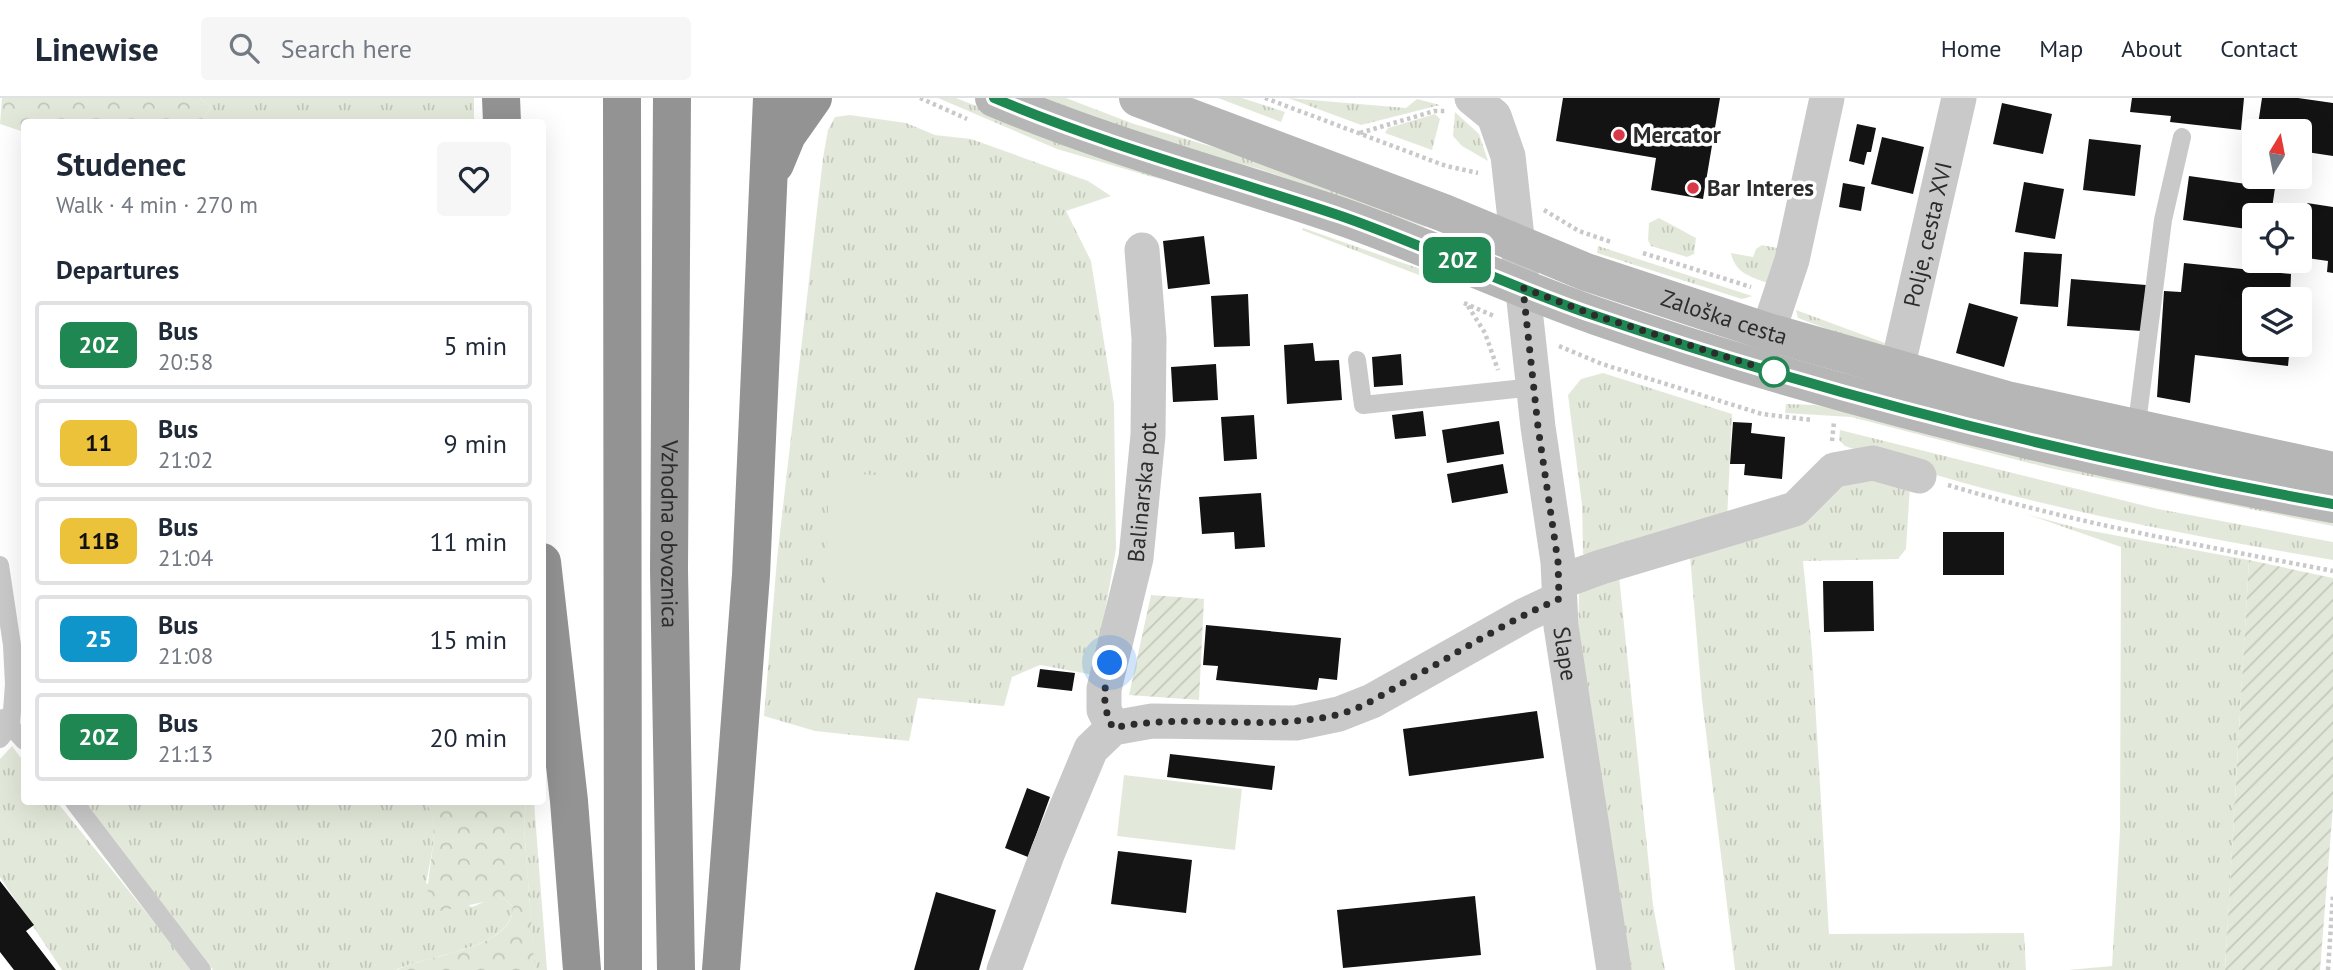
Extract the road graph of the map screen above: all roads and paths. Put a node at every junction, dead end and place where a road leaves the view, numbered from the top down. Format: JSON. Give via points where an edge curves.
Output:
{"nodes":[{"id":1,"x":501,"y":98,"type":"edge"},
{"id":2,"x":622,"y":98,"type":"edge"},
{"id":3,"x":672,"y":98,"type":"edge"},
{"id":4,"x":772,"y":98,"type":"edge"},
{"id":5,"x":813,"y":98,"type":"edge"},
{"id":6,"x":994,"y":98,"type":"edge"},
{"id":7,"x":1138,"y":98,"type":"edge"},
{"id":8,"x":1265,"y":98,"type":"edge"},
{"id":9,"x":1827,"y":98,"type":"edge"},
{"id":10,"x":1959,"y":98,"type":"edge"},
{"id":11,"x":1460,"y":104,"type":"edge"},
{"id":12,"x":502,"y":119,"type":"edge"},
{"id":13,"x":1359,"y":133,"type":"junction"},
{"id":14,"x":2182,"y":137,"type":"dead end"},
{"id":15,"x":1485,"y":176,"type":"dead end"},
{"id":16,"x":766,"y":193,"type":"junction"},
{"id":17,"x":1534,"y":205,"type":"dead end"},
{"id":18,"x":1518,"y":243,"type":"junction"},
{"id":19,"x":1615,"y":243,"type":"dead end"},
{"id":20,"x":1142,"y":250,"type":"dead end"},
{"id":21,"x":1638,"y":251,"type":"dead end"},
{"id":22,"x":1752,"y":287,"type":"dead end"},
{"id":23,"x":1523,"y":288,"type":"junction"},
{"id":24,"x":1468,"y":305,"type":"dead end"},
{"id":25,"x":1504,"y":320,"type":"dead end"},
{"id":26,"x":1768,"y":332,"type":"junction"},
{"id":27,"x":1566,"y":350,"type":"dead end"},
{"id":28,"x":1357,"y":360,"type":"dead end"},
{"id":29,"x":1602,"y":364,"type":"dead end"},
{"id":30,"x":1896,"y":369,"type":"junction"},
{"id":31,"x":1534,"y":387,"type":"junction"},
{"id":32,"x":1834,"y":421,"type":"dead end"},
{"id":33,"x":2136,"y":430,"type":"junction"},
{"id":34,"x":1832,"y":438,"type":"dead end"},
{"id":35,"x":2333,"y":471,"type":"edge"},
{"id":36,"x":1919,"y":476,"type":"joint"},
{"id":37,"x":2333,"y":503,"type":"edge"},
{"id":38,"x":0,"y":565,"type":"edge"},
{"id":39,"x":2333,"y":571,"type":"edge"},
{"id":40,"x":1559,"y":591,"type":"junction"},
{"id":41,"x":546,"y":597,"type":"edge"},
{"id":42,"x":4,"y":726,"type":"edge"},
{"id":43,"x":1113,"y":728,"type":"junction"},
{"id":44,"x":21,"y":739,"type":"edge"},
{"id":45,"x":76,"y":805,"type":"edge"},
{"id":46,"x":2333,"y":895,"type":"edge"},
{"id":47,"x":202,"y":970,"type":"edge"},
{"id":48,"x":582,"y":970,"type":"edge"},
{"id":49,"x":623,"y":970,"type":"edge"},
{"id":50,"x":676,"y":970,"type":"edge"},
{"id":51,"x":721,"y":970,"type":"edge"},
{"id":52,"x":1004,"y":970,"type":"edge"},
{"id":53,"x":1614,"y":970,"type":"edge"},
{"id":54,"x":2328,"y":970,"type":"edge"}],
"edges":[{"from":1,"to":12,"type":"highway"},
{"from":2,"to":49,"type":"highway"},
{"from":3,"to":50,"type":"highway","name":"Vzhodna obvoznica","via":[[669,570]]},
{"from":4,"to":16,"type":"highway"},
{"from":5,"to":16,"type":"highway","via":[[787,135]]},
{"from":6,"to":23,"type":"main road","name":"Zaloška cesta","via":[[1125,149],[1341,217]]},
{"from":7,"to":18,"type":"main road","name":"Zaloška cesta"},
{"from":8,"to":13,"type":"path"},
{"from":9,"to":26,"type":"street","via":[[1792,260]]},
{"from":10,"to":30,"type":"street","name":"Polje, cesta XVI"},
{"from":11,"to":13,"type":"path"},
{"from":11,"to":18,"type":"street","name":"Slape","via":[[1494,116],[1504,139]]},
{"from":13,"to":15,"type":"path"},
{"from":14,"to":33,"type":"lane","via":[[2163,220]]},
{"from":16,"to":51,"type":"highway","via":[[751,575]]},
{"from":17,"to":19,"type":"path","via":[[1579,230]]},
{"from":18,"to":23,"type":"street","name":"Slape"},
{"from":18,"to":26,"type":"main road","name":"Zaloška cesta","via":[[1587,272]]},
{"from":20,"to":43,"type":"street","name":"Balinarska pot","via":[[1149,338],[1148,435],[1136,558],[1104,689],[1104,710]]},
{"from":21,"to":22,"type":"path","name":"Zaloška cesta"},
{"from":23,"to":31,"type":"street","name":"Slape"},
{"from":23,"to":37,"type":"main road","name":"Zaloška cesta","via":[[1713,354],[1949,422],[2235,486]]},
{"from":24,"to":25,"type":"path"},
{"from":26,"to":30,"type":"main road","name":"Zaloška cesta"},
{"from":27,"to":29,"type":"path"},
{"from":28,"to":31,"type":"lane","via":[[1363,405]]},
{"from":30,"to":33,"type":"main road","name":"Zaloška cesta"},
{"from":31,"to":40,"type":"street","name":"Slape"},
{"from":32,"to":34,"type":"path"},
{"from":33,"to":35,"type":"main road","name":"Zaloška cesta"},
{"from":36,"to":39,"type":"path","via":[[2034,509]]},
{"from":36,"to":40,"type":"street","via":[[1873,463],[1835,470],[1795,509],[1601,567]]},
{"from":38,"to":42,"type":"lane","via":[[12,645]]},
{"from":40,"to":43,"type":"street","via":[[1372,701],[1339,714],[1296,723],[1152,721]]},
{"from":40,"to":53,"type":"street","name":"Slape"},
{"from":41,"to":48,"type":"highway"},
{"from":42,"to":44,"type":"lane"},
{"from":43,"to":52,"type":"street","via":[[1091,749]]},
{"from":45,"to":47,"type":"lane"},
{"from":46,"to":54,"type":"path"}]}
